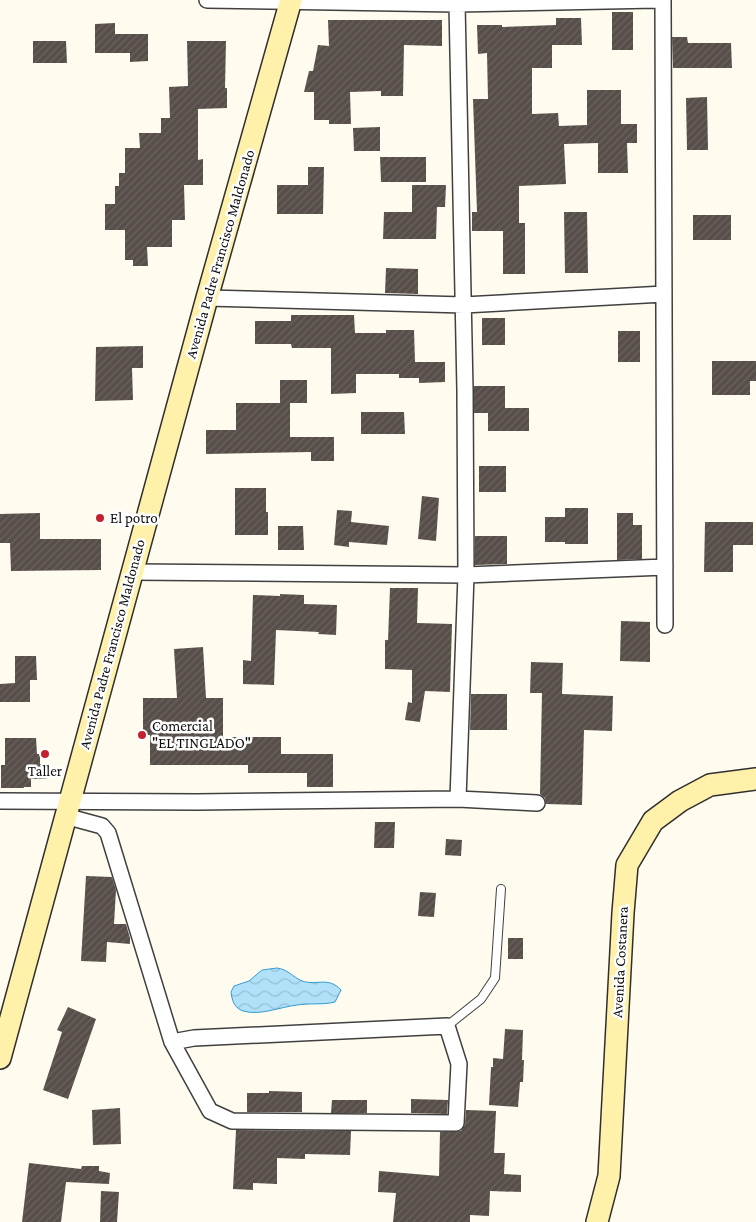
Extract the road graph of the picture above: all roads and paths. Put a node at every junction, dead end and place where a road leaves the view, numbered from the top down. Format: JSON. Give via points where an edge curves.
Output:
{"nodes":[{"id":1,"x":207,"y":0,"type":"edge"},
{"id":2,"x":283,"y":0,"type":"edge"},
{"id":3,"x":656,"y":0,"type":"edge"},
{"id":4,"x":663,"y":0,"type":"edge"},
{"id":5,"x":457,"y":4,"type":"junction"},
{"id":6,"x":664,"y":294,"type":"junction"},
{"id":7,"x":207,"y":298,"type":"junction"},
{"id":8,"x":464,"y":305,"type":"junction"},
{"id":9,"x":665,"y":567,"type":"junction"},
{"id":10,"x":132,"y":572,"type":"junction"},
{"id":11,"x":466,"y":575,"type":"junction"},
{"id":12,"x":665,"y":625,"type":"dead end"},
{"id":13,"x":756,"y":779,"type":"edge"},
{"id":14,"x":458,"y":799,"type":"junction"},
{"id":15,"x":0,"y":801,"type":"edge"},
{"id":16,"x":537,"y":803,"type":"dead end"},
{"id":17,"x":64,"y":806,"type":"junction"},
{"id":18,"x":501,"y":889,"type":"dead end"},
{"id":19,"x":0,"y":1003,"type":"edge"},
{"id":20,"x":447,"y":1026,"type":"junction"},
{"id":21,"x":172,"y":1042,"type":"junction"},
{"id":22,"x":0,"y":1058,"type":"edge"},
{"id":23,"x":597,"y":1222,"type":"edge"}],
"edges":[{"from":1,"to":2,"type":"street"},
{"from":2,"to":5,"type":"street"},
{"from":2,"to":7,"type":"main road","name":"Avenida Padre Francisco Maldonado"},
{"from":2,"to":17,"type":"main road","name":"Avenida Padre Francisco Maldonado"},
{"from":3,"to":5,"type":"street"},
{"from":4,"to":6,"type":"street"},
{"from":5,"to":8,"type":"street"},
{"from":6,"to":8,"type":"street"},
{"from":6,"to":9,"type":"street"},
{"from":7,"to":8,"type":"street"},
{"from":7,"to":10,"type":"main road","name":"Avenida Padre Francisco Maldonado"},
{"from":8,"to":11,"type":"street"},
{"from":9,"to":11,"type":"street"},
{"from":9,"to":12,"type":"street"},
{"from":10,"to":11,"type":"street"},
{"from":10,"to":17,"type":"main road","name":"Avenida Padre Francisco Maldonado"},
{"from":11,"to":14,"type":"street"},
{"from":13,"to":23,"type":"main road","name":"Avenida Costanera","via":[[710,785],[680,801],[653,821],[627,866],[609,1176]]},
{"from":14,"to":16,"type":"street"},
{"from":14,"to":17,"type":"street"},
{"from":15,"to":17,"type":"street"},
{"from":17,"to":19,"type":"main road","name":"Avenida Padre Francisco Maldonado"},
{"from":17,"to":21,"type":"street","via":[[102,826],[108,834]]},
{"from":17,"to":22,"type":"main road","name":"Avenida Padre Francisco Maldonado"},
{"from":18,"to":20,"type":"lane","via":[[495,978],[481,999]]},
{"from":20,"to":21,"type":"street","via":[[194,1038]]},
{"from":20,"to":21,"type":"street","via":[[459,1064],[456,1123],[232,1121],[210,1111]]}]}
